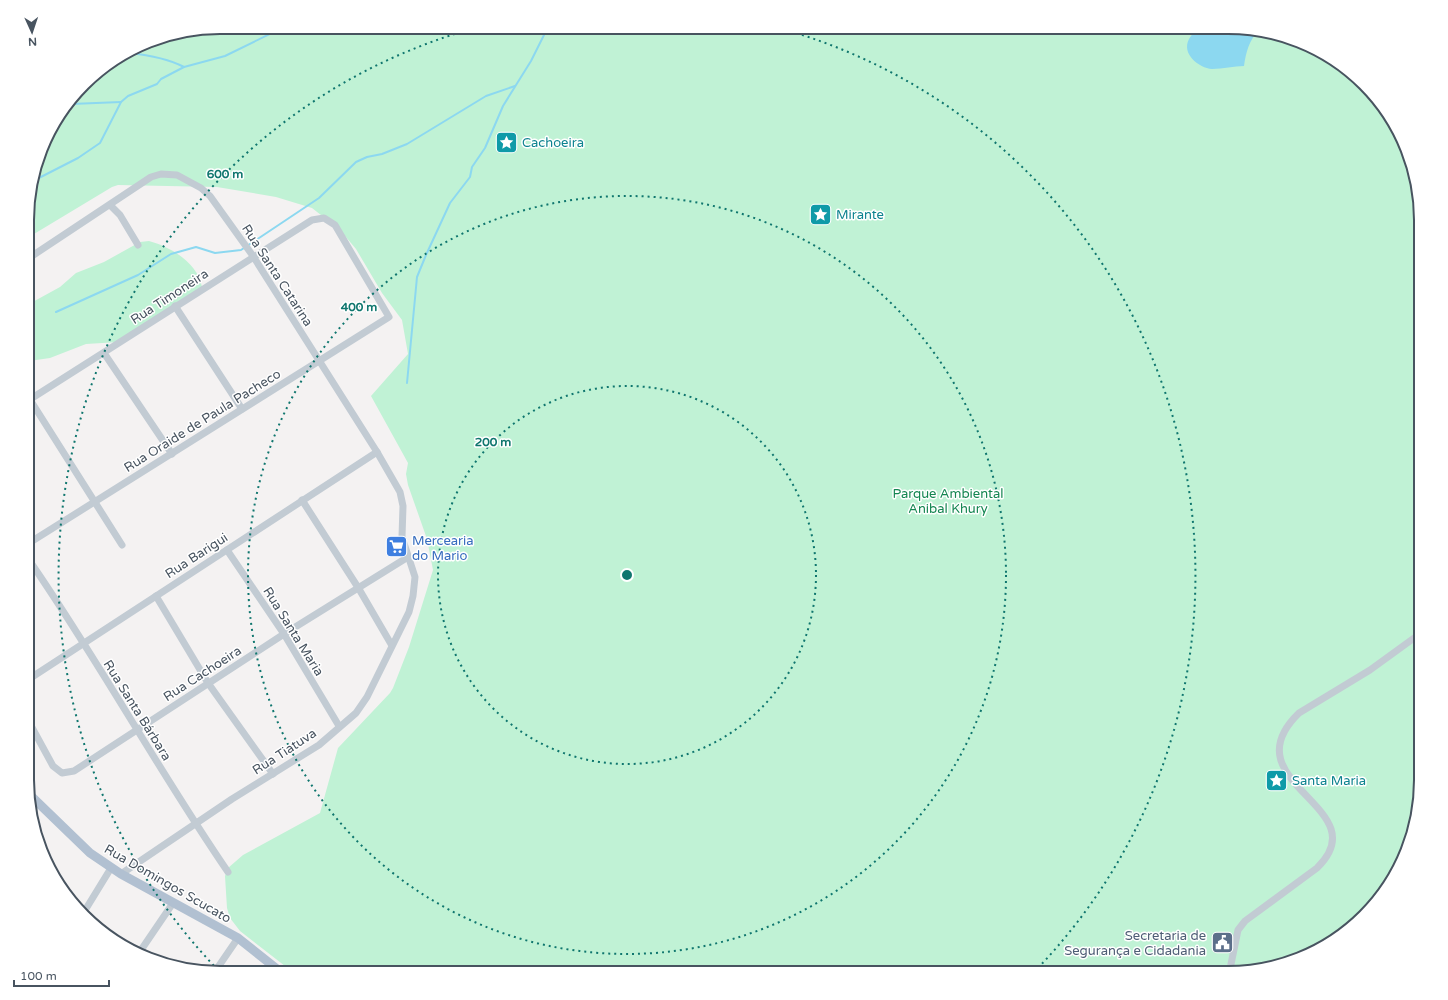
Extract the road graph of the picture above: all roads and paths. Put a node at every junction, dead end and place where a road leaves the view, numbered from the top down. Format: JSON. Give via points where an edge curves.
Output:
{"nodes":[{"id":1,"x":110,"y":205,"type":"junction"},
{"id":2,"x":138,"y":245,"type":"dead end"},
{"id":3,"x":34,"y":255,"type":"edge"},
{"id":4,"x":254,"y":256,"type":"junction"},
{"id":5,"x":175,"y":306,"type":"junction"},
{"id":6,"x":388,"y":317,"type":"joint"},
{"id":7,"x":104,"y":353,"type":"junction"},
{"id":8,"x":319,"y":361,"type":"junction"},
{"id":9,"x":34,"y":396,"type":"edge"},
{"id":10,"x":34,"y":407,"type":"edge"},
{"id":11,"x":242,"y":409,"type":"junction"},
{"id":12,"x":377,"y":452,"type":"junction"},
{"id":13,"x":172,"y":454,"type":"junction"},
{"id":14,"x":302,"y":500,"type":"junction"},
{"id":15,"x":96,"y":502,"type":"junction"},
{"id":16,"x":34,"y":541,"type":"edge"},
{"id":17,"x":122,"y":544,"type":"dead end"},
{"id":18,"x":227,"y":550,"type":"junction"},
{"id":19,"x":408,"y":557,"type":"junction"},
{"id":20,"x":34,"y":567,"type":"edge"},
{"id":21,"x":359,"y":589,"type":"junction"},
{"id":22,"x":156,"y":596,"type":"junction"},
{"id":23,"x":284,"y":634,"type":"junction"},
{"id":24,"x":1414,"y":638,"type":"edge"},
{"id":25,"x":83,"y":644,"type":"junction"},
{"id":26,"x":392,"y":644,"type":"junction"},
{"id":27,"x":34,"y":676,"type":"edge"},
{"id":28,"x":208,"y":683,"type":"junction"},
{"id":29,"x":339,"y":726,"type":"junction"},
{"id":30,"x":34,"y":731,"type":"edge"},
{"id":31,"x":137,"y":731,"type":"junction"},
{"id":32,"x":273,"y":774,"type":"junction"},
{"id":33,"x":35,"y":800,"type":"edge"},
{"id":34,"x":194,"y":824,"type":"junction"},
{"id":35,"x":111,"y":868,"type":"junction"},
{"id":36,"x":228,"y":872,"type":"dead end"},
{"id":37,"x":121,"y":874,"type":"junction"},
{"id":38,"x":173,"y":903,"type":"junction"},
{"id":39,"x":86,"y":908,"type":"edge"},
{"id":40,"x":238,"y":938,"type":"junction"},
{"id":41,"x":142,"y":949,"type":"edge"},
{"id":42,"x":219,"y":966,"type":"edge"},
{"id":43,"x":273,"y":966,"type":"edge"},
{"id":44,"x":1231,"y":966,"type":"edge"}],
"edges":[{"from":1,"to":2,"type":"street","via":[[120,215]]},
{"from":1,"to":3,"type":"street","name":"Rua Santa Catarina"},
{"from":1,"to":4,"type":"street","name":"Rua Santa Catarina","via":[[151,177],[161,174],[177,175],[210,196]]},
{"from":4,"to":5,"type":"street","name":"Rua Timoneira"},
{"from":4,"to":6,"type":"street","name":"Rua Timoneira","via":[[312,220],[324,218],[335,225]]},
{"from":4,"to":8,"type":"street","name":"Rua Santa Catarina"},
{"from":5,"to":7,"type":"street","name":"Rua Timoneira"},
{"from":5,"to":11,"type":"street"},
{"from":6,"to":8,"type":"street","name":"Rua Oraide de Paula Pacheco"},
{"from":7,"to":9,"type":"street","name":"Rua Timoneira"},
{"from":7,"to":13,"type":"street"},
{"from":8,"to":11,"type":"street","name":"Rua Oraide de Paula Pacheco"},
{"from":8,"to":12,"type":"street","name":"Rua Santa Catarina"},
{"from":10,"to":15,"type":"street"},
{"from":11,"to":13,"type":"street","name":"Rua Oraide de Paula Pacheco"},
{"from":12,"to":14,"type":"street","name":"Rua Barigui"},
{"from":12,"to":19,"type":"street","name":"Rua Santa Catarina","via":[[400,492],[403,506],[402,537]]},
{"from":13,"to":15,"type":"street","name":"Rua Oraide de Paula Pacheco"},
{"from":14,"to":18,"type":"street","name":"Rua Barigui"},
{"from":14,"to":21,"type":"street"},
{"from":15,"to":16,"type":"street","name":"Rua Oraide de Paula Pacheco"},
{"from":15,"to":17,"type":"street"},
{"from":18,"to":22,"type":"street","name":"Rua Barigui"},
{"from":18,"to":23,"type":"street","name":"Rua Santa Maria"},
{"from":19,"to":21,"type":"street","name":"Rua Cachoeira"},
{"from":19,"to":26,"type":"street","name":"Rua Tiatuva","via":[[415,577],[413,596],[409,612]]},
{"from":20,"to":25,"type":"street","name":"Rua Santa Bárbara"},
{"from":21,"to":23,"type":"street","name":"Rua Cachoeira"},
{"from":21,"to":26,"type":"street"},
{"from":22,"to":25,"type":"street","name":"Rua Barigui"},
{"from":22,"to":28,"type":"street"},
{"from":23,"to":28,"type":"street","name":"Rua Cachoeira"},
{"from":23,"to":29,"type":"street","name":"Rua Santa Maria"},
{"from":24,"to":44,"type":"street","via":[[1370,670],[1298,713],[1282,734],[1279,759],[1286,773],[1331,826],[1333,838],[1326,859],[1317,868],[1244,921],[1238,930]]},
{"from":25,"to":27,"type":"street","name":"Rua Barigui"},
{"from":25,"to":31,"type":"street","name":"Rua Santa Bárbara"},
{"from":26,"to":29,"type":"street","name":"Rua Tiatuva","via":[[367,697],[356,713]]},
{"from":28,"to":31,"type":"street","name":"Rua Cachoeira"},
{"from":28,"to":32,"type":"street"},
{"from":29,"to":32,"type":"street","name":"Rua Tiatuva","via":[[319,745]]},
{"from":30,"to":31,"type":"street","name":"Rua Cachoeira","via":[[53,766],[62,773],[74,771]]},
{"from":31,"to":34,"type":"street","name":"Rua Santa Bárbara"},
{"from":32,"to":34,"type":"street","name":"Rua Tiatuva"},
{"from":33,"to":35,"type":"main road","name":"Rua Domingos Scucato","via":[[90,854]]},
{"from":34,"to":36,"type":"street","name":"Rua Santa Bárbara"},
{"from":34,"to":37,"type":"street","name":"Rua Tiatuva"},
{"from":35,"to":37,"type":"main road","name":"Rua Domingos Scucato"},
{"from":35,"to":39,"type":"street"},
{"from":37,"to":38,"type":"main road","name":"Rua Domingos Scucato"},
{"from":38,"to":40,"type":"main road","name":"Rua Domingos Scucato","via":[[202,916]]},
{"from":38,"to":41,"type":"street"},
{"from":40,"to":42,"type":"street"},
{"from":40,"to":43,"type":"main road","name":"Rua Domingos Scucato"}]}
